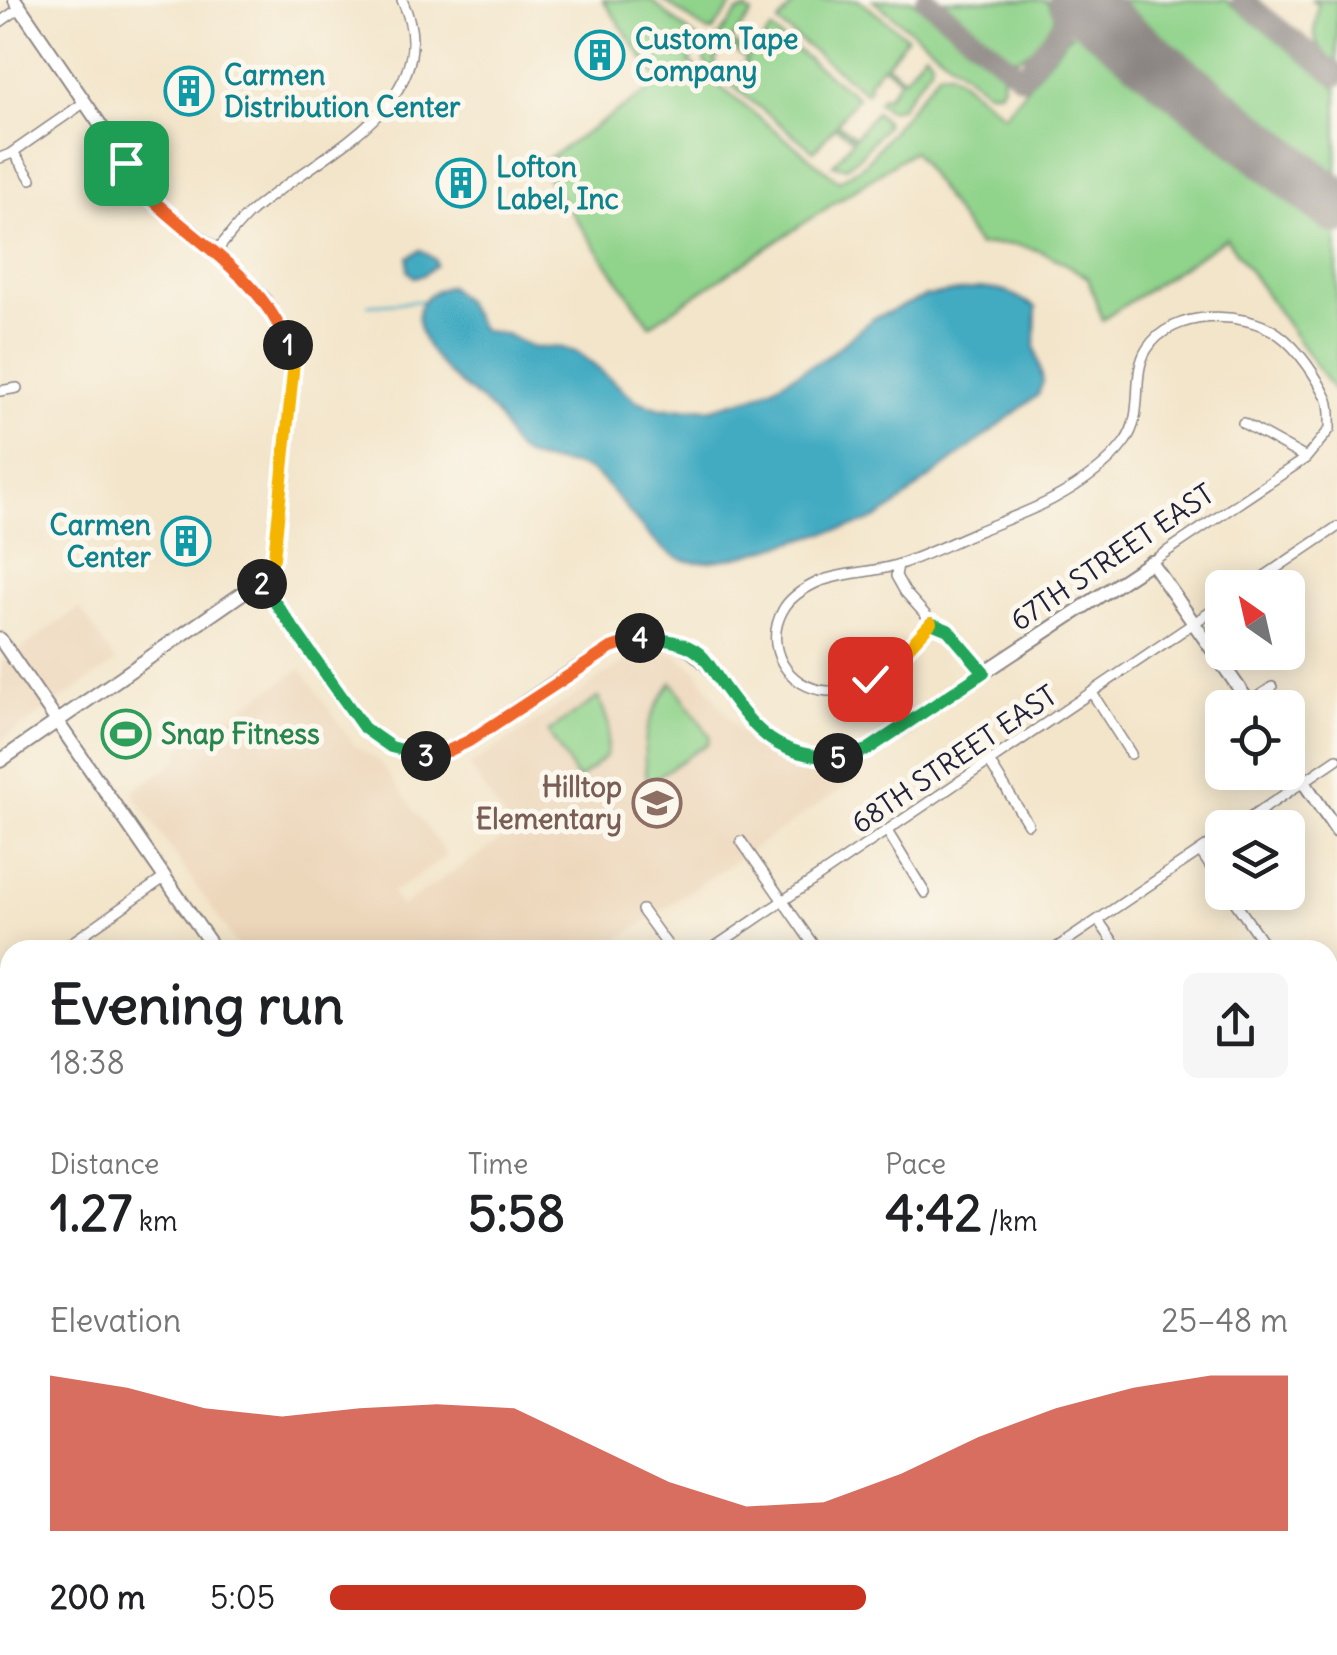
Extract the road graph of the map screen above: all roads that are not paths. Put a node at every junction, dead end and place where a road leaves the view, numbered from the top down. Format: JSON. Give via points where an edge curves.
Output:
{"nodes":[{"id":1,"x":402,"y":0,"type":"edge"},
{"id":2,"x":17,"y":4,"type":"edge"},
{"id":3,"x":0,"y":22,"type":"edge"},
{"id":4,"x":85,"y":102,"type":"junction"},
{"id":5,"x":13,"y":152,"type":"junction"},
{"id":6,"x":0,"y":158,"type":"edge"},
{"id":7,"x":31,"y":180,"type":"dead end"},
{"id":8,"x":216,"y":251,"type":"junction"},
{"id":9,"x":17,"y":388,"type":"dead end"},
{"id":10,"x":0,"y":391,"type":"edge"},
{"id":11,"x":1243,"y":423,"type":"dead end"},
{"id":12,"x":1306,"y":458,"type":"junction"},
{"id":13,"x":1337,"y":527,"type":"edge"},
{"id":14,"x":1150,"y":562,"type":"junction"},
{"id":15,"x":898,"y":565,"type":"junction"},
{"id":16,"x":1274,"y":570,"type":"edge"},
{"id":17,"x":260,"y":581,"type":"junction"},
{"id":18,"x":1205,"y":616,"type":"edge"},
{"id":19,"x":932,"y":622,"type":"junction"},
{"id":20,"x":1194,"y":623,"type":"junction"},
{"id":21,"x":0,"y":639,"type":"edge"},
{"id":22,"x":984,"y":672,"type":"junction"},
{"id":23,"x":1272,"y":686,"type":"dead end"},
{"id":24,"x":1241,"y":690,"type":"edge"},
{"id":25,"x":1268,"y":690,"type":"edge"},
{"id":26,"x":1092,"y":693,"type":"junction"},
{"id":27,"x":56,"y":721,"type":"junction"},
{"id":28,"x":1131,"y":754,"type":"dead end"},
{"id":29,"x":1337,"y":758,"type":"edge"},
{"id":30,"x":0,"y":760,"type":"edge"},
{"id":31,"x":990,"y":762,"type":"junction"},
{"id":32,"x":1305,"y":780,"type":"edge"},
{"id":33,"x":1305,"y":784,"type":"edge"},
{"id":34,"x":1290,"y":790,"type":"edge"},
{"id":35,"x":1261,"y":810,"type":"edge"},
{"id":36,"x":1028,"y":824,"type":"dead end"},
{"id":37,"x":887,"y":831,"type":"junction"},
{"id":38,"x":1337,"y":831,"type":"edge"},
{"id":39,"x":741,"y":841,"type":"dead end"},
{"id":40,"x":1205,"y":848,"type":"edge"},
{"id":41,"x":1200,"y":851,"type":"junction"},
{"id":42,"x":1205,"y":858,"type":"edge"},
{"id":43,"x":164,"y":878,"type":"junction"},
{"id":44,"x":925,"y":893,"type":"dead end"},
{"id":45,"x":783,"y":900,"type":"junction"},
{"id":46,"x":642,"y":910,"type":"dead end"},
{"id":47,"x":1240,"y":910,"type":"edge"},
{"id":48,"x":1098,"y":920,"type":"junction"},
{"id":49,"x":74,"y":940,"type":"edge"},
{"id":50,"x":208,"y":940,"type":"edge"},
{"id":51,"x":664,"y":940,"type":"edge"},
{"id":52,"x":725,"y":940,"type":"edge"},
{"id":53,"x":810,"y":940,"type":"edge"},
{"id":54,"x":1068,"y":940,"type":"edge"},
{"id":55,"x":1112,"y":940,"type":"edge"},
{"id":56,"x":1261,"y":940,"type":"edge"}],
"edges":[{"from":1,"to":8,"type":"street","via":[[410,53],[394,99],[344,146],[251,211]]},
{"from":2,"to":3,"type":"street"},
{"from":2,"to":4,"type":"street"},
{"from":4,"to":5,"type":"street"},
{"from":4,"to":8,"type":"street","via":[[151,199]]},
{"from":5,"to":6,"type":"street"},
{"from":5,"to":7,"type":"street"},
{"from":8,"to":17,"type":"street","via":[[264,299],[294,362],[274,558]]},
{"from":9,"to":10,"type":"street"},
{"from":11,"to":12,"type":"street"},
{"from":12,"to":14,"type":"street","name":"67TH STREET EAST"},
{"from":12,"to":15,"type":"street","name":"67TH STREET EAST","via":[[1330,430],[1330,402],[1292,344],[1265,326],[1191,320],[1147,348],[1126,442],[1092,476],[1052,500]]},
{"from":13,"to":16,"type":"street"},
{"from":14,"to":20,"type":"street"},
{"from":14,"to":22,"type":"street","name":"67TH STREET EAST"},
{"from":15,"to":19,"type":"street","via":[[905,592]]},
{"from":15,"to":19,"type":"street","via":[[821,581],[794,596],[783,609],[775,647],[787,673],[810,690],[837,692],[897,660]]},
{"from":17,"to":22,"type":"street","name":"67TH STREET EAST","via":[[364,728],[420,757],[469,741],[611,648],[637,638],[670,640],[700,654],[754,728],[804,755],[837,758],[867,750]]},
{"from":17,"to":27,"type":"street"},
{"from":18,"to":20,"type":"street","name":"68TH STREET EAST"},
{"from":19,"to":22,"type":"street","via":[[948,630]]},
{"from":20,"to":24,"type":"street"},
{"from":20,"to":26,"type":"street","name":"68TH STREET EAST"},
{"from":21,"to":27,"type":"street"},
{"from":23,"to":25,"type":"street"},
{"from":26,"to":28,"type":"street"},
{"from":26,"to":31,"type":"street","name":"68TH STREET EAST"},
{"from":27,"to":30,"type":"street"},
{"from":27,"to":43,"type":"street"},
{"from":29,"to":32,"type":"street"},
{"from":31,"to":36,"type":"street"},
{"from":31,"to":37,"type":"street","name":"68TH STREET EAST"},
{"from":33,"to":38,"type":"street"},
{"from":34,"to":35,"type":"street"},
{"from":37,"to":44,"type":"street"},
{"from":37,"to":45,"type":"street","name":"68TH STREET EAST"},
{"from":39,"to":45,"type":"street"},
{"from":40,"to":41,"type":"street"},
{"from":41,"to":42,"type":"street"},
{"from":41,"to":48,"type":"street"},
{"from":43,"to":49,"type":"street"},
{"from":43,"to":50,"type":"street"},
{"from":45,"to":52,"type":"street","name":"68TH STREET EAST"},
{"from":45,"to":53,"type":"street"},
{"from":46,"to":51,"type":"street"},
{"from":47,"to":56,"type":"street"},
{"from":48,"to":54,"type":"street"},
{"from":48,"to":55,"type":"street"}]}
